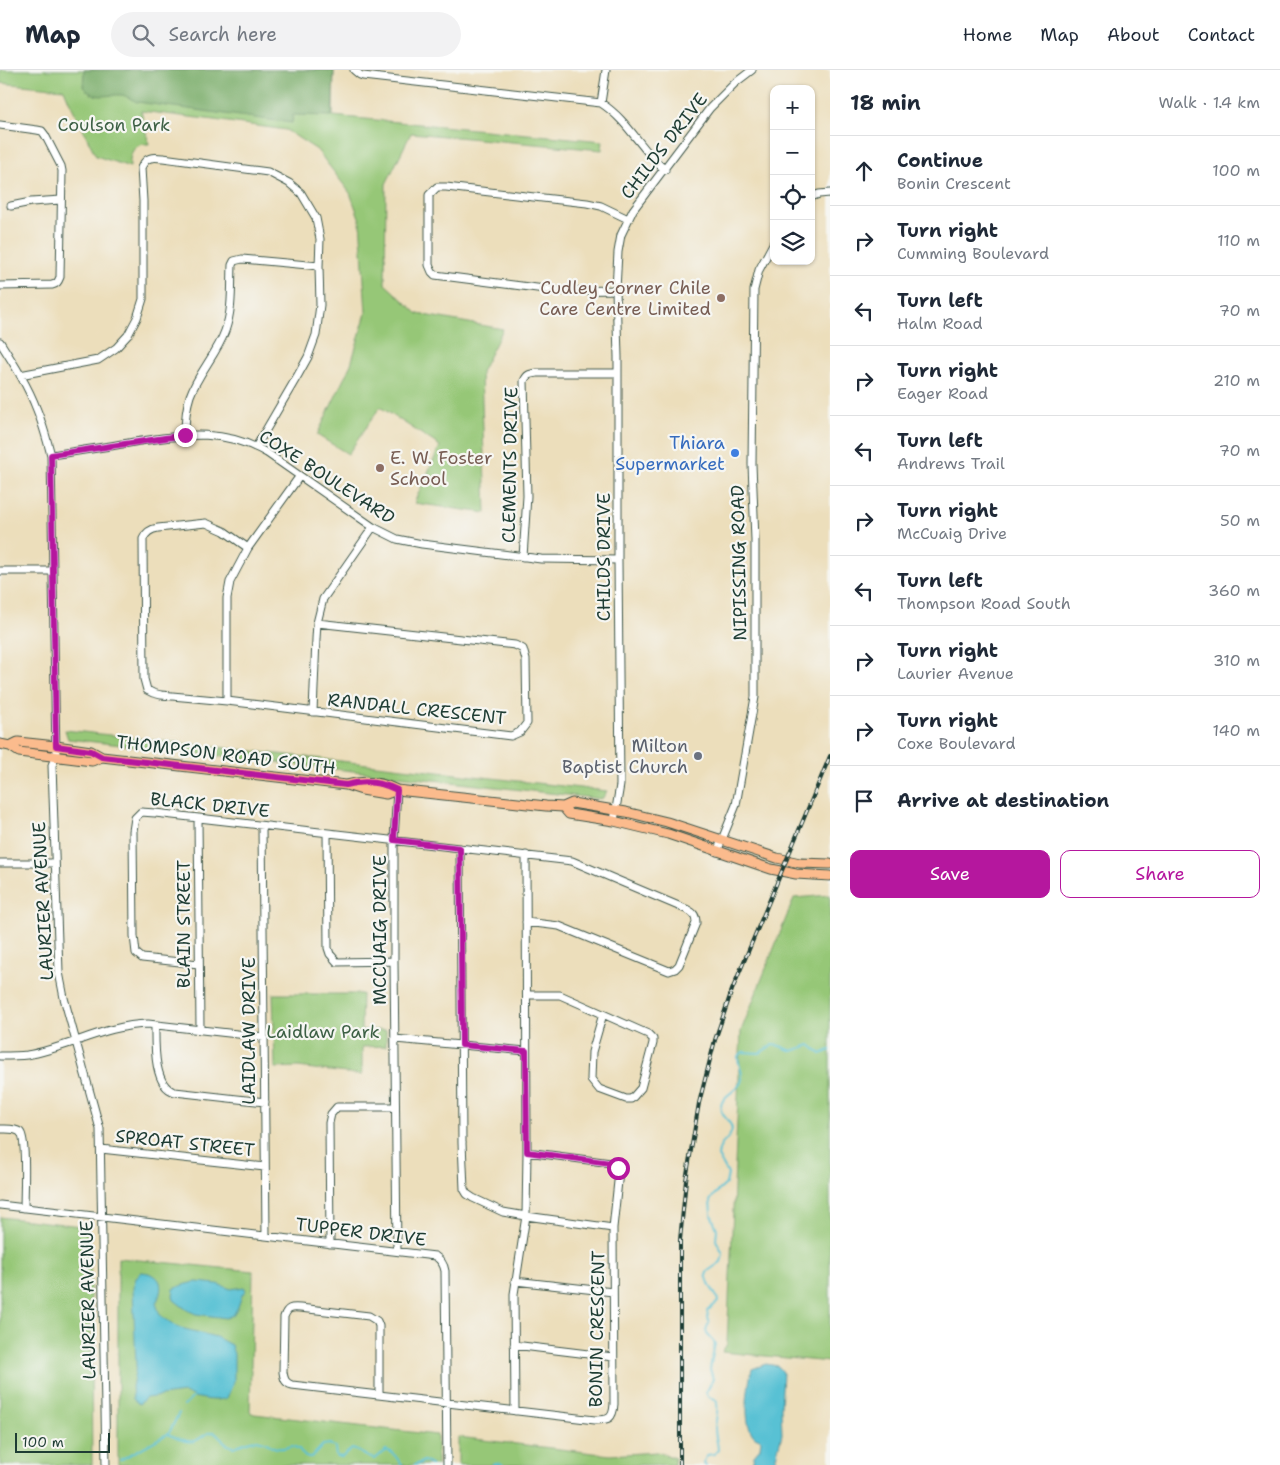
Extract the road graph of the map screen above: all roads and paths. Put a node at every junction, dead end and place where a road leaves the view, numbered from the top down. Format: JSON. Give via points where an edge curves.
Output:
{"nodes":[{"id":1,"x":354,"y":70,"type":"edge"},
{"id":2,"x":606,"y":70,"type":"edge"},
{"id":3,"x":752,"y":70,"type":"edge"},
{"id":4,"x":601,"y":103,"type":"junction"},
{"id":5,"x":0,"y":125,"type":"edge"},
{"id":6,"x":665,"y":170,"type":"junction"},
{"id":7,"x":830,"y":193,"type":"edge"},
{"id":8,"x":815,"y":196,"type":"edge"},
{"id":9,"x":61,"y":200,"type":"junction"},
{"id":10,"x":11,"y":206,"type":"dead end"},
{"id":11,"x":628,"y":219,"type":"junction"},
{"id":12,"x":770,"y":250,"type":"edge"},
{"id":13,"x":318,"y":266,"type":"junction"},
{"id":14,"x":0,"y":286,"type":"edge"},
{"id":15,"x":616,"y":290,"type":"junction"},
{"id":16,"x":0,"y":342,"type":"edge"},
{"id":17,"x":618,"y":373,"type":"junction"},
{"id":18,"x":20,"y":375,"type":"junction"},
{"id":19,"x":185,"y":435,"type":"junction"},
{"id":20,"x":256,"y":447,"type":"junction"},
{"id":21,"x":51,"y":455,"type":"junction"},
{"id":22,"x":299,"y":477,"type":"junction"},
{"id":23,"x":373,"y":528,"type":"junction"},
{"id":24,"x":248,"y":548,"type":"junction"},
{"id":25,"x":523,"y":558,"type":"junction"},
{"id":26,"x":618,"y":560,"type":"junction"},
{"id":27,"x":0,"y":571,"type":"edge"},
{"id":28,"x":53,"y":571,"type":"junction"},
{"id":29,"x":317,"y":623,"type":"junction"},
{"id":30,"x":226,"y":701,"type":"junction"},
{"id":31,"x":313,"y":712,"type":"junction"},
{"id":32,"x":0,"y":744,"type":"edge"},
{"id":33,"x":10,"y":746,"type":"junction"},
{"id":34,"x":56,"y":746,"type":"junction"},
{"id":35,"x":56,"y":756,"type":"junction"},
{"id":36,"x":102,"y":757,"type":"junction"},
{"id":37,"x":397,"y":790,"type":"junction"},
{"id":38,"x":562,"y":807,"type":"junction"},
{"id":39,"x":617,"y":810,"type":"junction"},
{"id":40,"x":198,"y":818,"type":"junction"},
{"id":41,"x":614,"y":821,"type":"junction"},
{"id":42,"x":262,"y":826,"type":"junction"},
{"id":43,"x":327,"y":833,"type":"junction"},
{"id":44,"x":394,"y":840,"type":"junction"},
{"id":45,"x":722,"y":840,"type":"junction"},
{"id":46,"x":460,"y":848,"type":"junction"},
{"id":47,"x":717,"y":852,"type":"junction"},
{"id":48,"x":526,"y":855,"type":"junction"},
{"id":49,"x":0,"y":863,"type":"edge"},
{"id":50,"x":55,"y":863,"type":"junction"},
{"id":51,"x":830,"y":864,"type":"edge"},
{"id":52,"x":830,"y":876,"type":"edge"},
{"id":53,"x":526,"y":922,"type":"junction"},
{"id":54,"x":394,"y":962,"type":"junction"},
{"id":55,"x":199,"y":964,"type":"junction"},
{"id":56,"x":527,"y":995,"type":"junction"},
{"id":57,"x":603,"y":1014,"type":"junction"},
{"id":58,"x":155,"y":1024,"type":"junction"},
{"id":59,"x":200,"y":1029,"type":"junction"},
{"id":60,"x":264,"y":1037,"type":"junction"},
{"id":61,"x":395,"y":1039,"type":"junction"},
{"id":62,"x":76,"y":1040,"type":"junction"},
{"id":63,"x":462,"y":1045,"type":"junction"},
{"id":64,"x":526,"y":1051,"type":"junction"},
{"id":65,"x":0,"y":1056,"type":"edge"},
{"id":66,"x":265,"y":1102,"type":"junction"},
{"id":67,"x":395,"y":1107,"type":"junction"},
{"id":68,"x":0,"y":1129,"type":"edge"},
{"id":69,"x":101,"y":1149,"type":"junction"},
{"id":70,"x":527,"y":1152,"type":"junction"},
{"id":71,"x":265,"y":1167,"type":"junction"},
{"id":72,"x":0,"y":1205,"type":"edge"},
{"id":73,"x":24,"y":1208,"type":"junction"},
{"id":74,"x":526,"y":1216,"type":"junction"},
{"id":75,"x":102,"y":1217,"type":"junction"},
{"id":76,"x":613,"y":1228,"type":"junction"},
{"id":77,"x":266,"y":1236,"type":"junction"},
{"id":78,"x":330,"y":1244,"type":"junction"},
{"id":79,"x":397,"y":1251,"type":"junction"},
{"id":80,"x":515,"y":1281,"type":"junction"},
{"id":81,"x":613,"y":1292,"type":"junction"},
{"id":82,"x":514,"y":1345,"type":"junction"},
{"id":83,"x":613,"y":1358,"type":"junction"},
{"id":84,"x":379,"y":1395,"type":"junction"},
{"id":85,"x":447,"y":1403,"type":"junction"},
{"id":86,"x":515,"y":1411,"type":"junction"},
{"id":87,"x":106,"y":1465,"type":"edge"},
{"id":88,"x":447,"y":1465,"type":"edge"}],
"edges":[{"from":1,"to":4,"type":"street","via":[[370,77]]},
{"from":2,"to":4,"type":"street"},
{"from":3,"to":6,"type":"street","name":"CHILDS DRIVE","via":[[710,108]]},
{"from":4,"to":6,"type":"street","via":[[619,116]]},
{"from":5,"to":9,"type":"street","via":[[42,131],[61,166]]},
{"from":6,"to":11,"type":"street","name":"CHILDS DRIVE"},
{"from":7,"to":8,"type":"street"},
{"from":9,"to":10,"type":"street"},
{"from":9,"to":14,"type":"street","via":[[59,281],[52,285]]},
{"from":11,"to":15,"type":"street","name":"CHILDS DRIVE","via":[[618,252]]},
{"from":11,"to":15,"type":"street","via":[[587,203],[446,187],[437,187],[429,195],[429,265],[435,274],[560,291]]},
{"from":12,"to":45,"type":"street","name":"NIPISSING ROAD","via":[[754,290],[755,696],[736,805]]},
{"from":13,"to":18,"type":"street","via":[[320,239],[316,218],[301,194],[289,183],[268,172],[152,157],[142,168],[143,298],[128,335],[98,360]]},
{"from":13,"to":19,"type":"street","via":[[242,259],[234,262],[231,313],[225,333],[190,396]]},
{"from":13,"to":20,"type":"street","via":[[320,305],[316,335],[308,357]]},
{"from":15,"to":17,"type":"street","name":"CHILDS DRIVE"},
{"from":16,"to":18,"type":"street","name":"LAURIER AVENUE"},
{"from":17,"to":25,"type":"street","name":"CLEMENTS DRIVE","via":[[536,373],[526,377]]},
{"from":17,"to":26,"type":"street","name":"CHILDS DRIVE"},
{"from":18,"to":21,"type":"street","name":"LAURIER AVENUE","via":[[37,408]]},
{"from":19,"to":20,"type":"street","name":"COXE BOULEVARD","via":[[221,436]]},
{"from":19,"to":21,"type":"street","name":"COXE BOULEVARD"},
{"from":20,"to":22,"type":"street","name":"COXE BOULEVARD"},
{"from":21,"to":28,"type":"street","name":"LAURIER AVENUE"},
{"from":22,"to":23,"type":"street","name":"COXE BOULEVARD"},
{"from":22,"to":24,"type":"street"},
{"from":23,"to":25,"type":"street","name":"COXE BOULEVARD","via":[[422,544]]},
{"from":23,"to":29,"type":"street","via":[[323,599]]},
{"from":24,"to":30,"type":"street","via":[[230,582],[227,598]]},
{"from":24,"to":30,"type":"street","name":"RANDALL CRESCENT","via":[[206,523],[151,529],[143,539],[144,679],[147,690],[160,695]]},
{"from":25,"to":26,"type":"street","name":"COXE BOULEVARD"},
{"from":26,"to":39,"type":"street","name":"CHILDS DRIVE","via":[[620,785]]},
{"from":27,"to":28,"type":"street"},
{"from":28,"to":34,"type":"street","name":"LAURIER AVENUE"},
{"from":29,"to":31,"type":"street"},
{"from":29,"to":31,"type":"street","name":"RANDALL CRESCENT","via":[[515,645],[523,649],[526,660],[527,723],[512,736]]},
{"from":30,"to":31,"type":"street","name":"RANDALL CRESCENT"},
{"from":32,"to":33,"type":"main road","name":"THOMPSON ROAD SOUTH"},
{"from":33,"to":34,"type":"main road","name":"THOMPSON ROAD SOUTH","via":[[18,742]]},
{"from":33,"to":35,"type":"main road","name":"THOMPSON ROAD SOUTH","via":[[19,752]]},
{"from":34,"to":35,"type":"street","name":"LAURIER AVENUE"},
{"from":34,"to":36,"type":"main road","name":"THOMPSON ROAD SOUTH","via":[[91,751]]},
{"from":35,"to":36,"type":"main road","name":"THOMPSON ROAD SOUTH","via":[[92,761]]},
{"from":35,"to":50,"type":"street","name":"LAURIER AVENUE","via":[[52,765]]},
{"from":36,"to":37,"type":"main road","name":"THOMPSON ROAD SOUTH","via":[[346,785],[386,794]]},
{"from":37,"to":38,"type":"main road","name":"THOMPSON ROAD SOUTH"},
{"from":37,"to":44,"type":"street","name":"MCCUAIG DRIVE"},
{"from":38,"to":39,"type":"main road","name":"THOMPSON ROAD SOUTH","via":[[572,803]]},
{"from":38,"to":41,"type":"main road","name":"THOMPSON ROAD SOUTH","via":[[570,814]]},
{"from":39,"to":41,"type":"street","name":"CHILDS DRIVE"},
{"from":39,"to":45,"type":"main road","name":"THOMPSON ROAD SOUTH"},
{"from":40,"to":42,"type":"street","name":"BLACK DRIVE"},
{"from":40,"to":55,"type":"street","name":"BLAIN STREET"},
{"from":40,"to":55,"type":"street","name":"BLACK DRIVE","via":[[140,812],[135,818],[133,840],[136,953],[142,958]]},
{"from":41,"to":47,"type":"main road","name":"THOMPSON ROAD SOUTH","via":[[668,834]]},
{"from":42,"to":43,"type":"street","name":"BLACK DRIVE"},
{"from":42,"to":60,"type":"street","name":"LAIDLAW DRIVE"},
{"from":43,"to":44,"type":"street","name":"BLACK DRIVE"},
{"from":43,"to":54,"type":"street","via":[[330,954],[338,962]]},
{"from":44,"to":46,"type":"street","name":"BLACK DRIVE"},
{"from":44,"to":54,"type":"street","name":"MCCUAIG DRIVE"},
{"from":45,"to":47,"type":"street","name":"NIPISSING ROAD"},
{"from":45,"to":51,"type":"main road","name":"THOMPSON ROAD SOUTH","via":[[777,858]]},
{"from":46,"to":48,"type":"street","name":"BLACK DRIVE"},
{"from":46,"to":63,"type":"street"},
{"from":47,"to":52,"type":"main road","name":"THOMPSON ROAD SOUTH","via":[[771,870]]},
{"from":48,"to":53,"type":"street"},
{"from":48,"to":53,"type":"street","name":"BLACK DRIVE","via":[[572,861],[693,912],[696,923],[679,965],[669,971],[559,926]]},
{"from":49,"to":50,"type":"street"},
{"from":50,"to":62,"type":"street","name":"LAURIER AVENUE","via":[[59,972]]},
{"from":53,"to":56,"type":"street"},
{"from":54,"to":61,"type":"street","name":"MCCUAIG DRIVE"},
{"from":55,"to":59,"type":"street","name":"BLAIN STREET"},
{"from":56,"to":57,"type":"street","via":[[560,995]]},
{"from":56,"to":64,"type":"street"},
{"from":57,"to":57,"type":"street","via":[[592,1052],[591,1079],[599,1089],[631,1099],[641,1088],[653,1039]]},
{"from":58,"to":59,"type":"street"},
{"from":58,"to":62,"type":"street","via":[[129,1025]]},
{"from":58,"to":66,"type":"street","via":[[155,1054],[167,1089]]},
{"from":59,"to":60,"type":"street"},
{"from":60,"to":66,"type":"street","name":"LAIDLAW DRIVE"},
{"from":61,"to":63,"type":"street"},
{"from":61,"to":67,"type":"street","name":"MCCUAIG DRIVE"},
{"from":62,"to":65,"type":"street","via":[[29,1055]]},
{"from":62,"to":69,"type":"street","name":"LAURIER AVENUE","via":[[100,1129]]},
{"from":63,"to":64,"type":"street"},
{"from":63,"to":74,"type":"street","via":[[464,1189],[473,1198],[503,1212]]},
{"from":64,"to":70,"type":"street"},
{"from":66,"to":71,"type":"street","name":"LAIDLAW DRIVE"},
{"from":67,"to":78,"type":"street","via":[[337,1107],[330,1114]]},
{"from":67,"to":79,"type":"street","name":"MCCUAIG DRIVE"},
{"from":68,"to":73,"type":"street","via":[[16,1130],[22,1135]]},
{"from":69,"to":71,"type":"street","name":"SPROAT STREET"},
{"from":69,"to":75,"type":"street","name":"LAURIER AVENUE"},
{"from":70,"to":74,"type":"street"},
{"from":70,"to":76,"type":"street","name":"BONIN CRESCENT","via":[[615,1165],[619,1172]]},
{"from":71,"to":77,"type":"street","name":"LAIDLAW DRIVE"},
{"from":72,"to":73,"type":"street","name":"TUPPER DRIVE"},
{"from":73,"to":75,"type":"street","name":"TUPPER DRIVE"},
{"from":74,"to":76,"type":"street"},
{"from":74,"to":80,"type":"street"},
{"from":75,"to":77,"type":"street","name":"TUPPER DRIVE"},
{"from":75,"to":87,"type":"street","name":"LAURIER AVENUE"},
{"from":76,"to":81,"type":"street","name":"BONIN CRESCENT"},
{"from":77,"to":78,"type":"street","name":"TUPPER DRIVE"},
{"from":78,"to":79,"type":"street","name":"TUPPER DRIVE"},
{"from":79,"to":85,"type":"street","name":"TUPPER DRIVE","via":[[435,1256],[444,1265]]},
{"from":80,"to":81,"type":"street"},
{"from":80,"to":82,"type":"street"},
{"from":81,"to":83,"type":"street","name":"BONIN CRESCENT"},
{"from":82,"to":83,"type":"street"},
{"from":82,"to":86,"type":"street"},
{"from":83,"to":86,"type":"street","name":"BONIN CRESCENT","via":[[614,1404],[610,1418],[595,1420]]},
{"from":84,"to":84,"type":"street","name":"BONIN CRESCENT","via":[[377,1321],[369,1316],[287,1309],[283,1355],[287,1384]]},
{"from":84,"to":85,"type":"street","name":"BONIN CRESCENT"},
{"from":85,"to":86,"type":"street","name":"BONIN CRESCENT"},
{"from":85,"to":88,"type":"street","name":"TUPPER DRIVE"}]}
